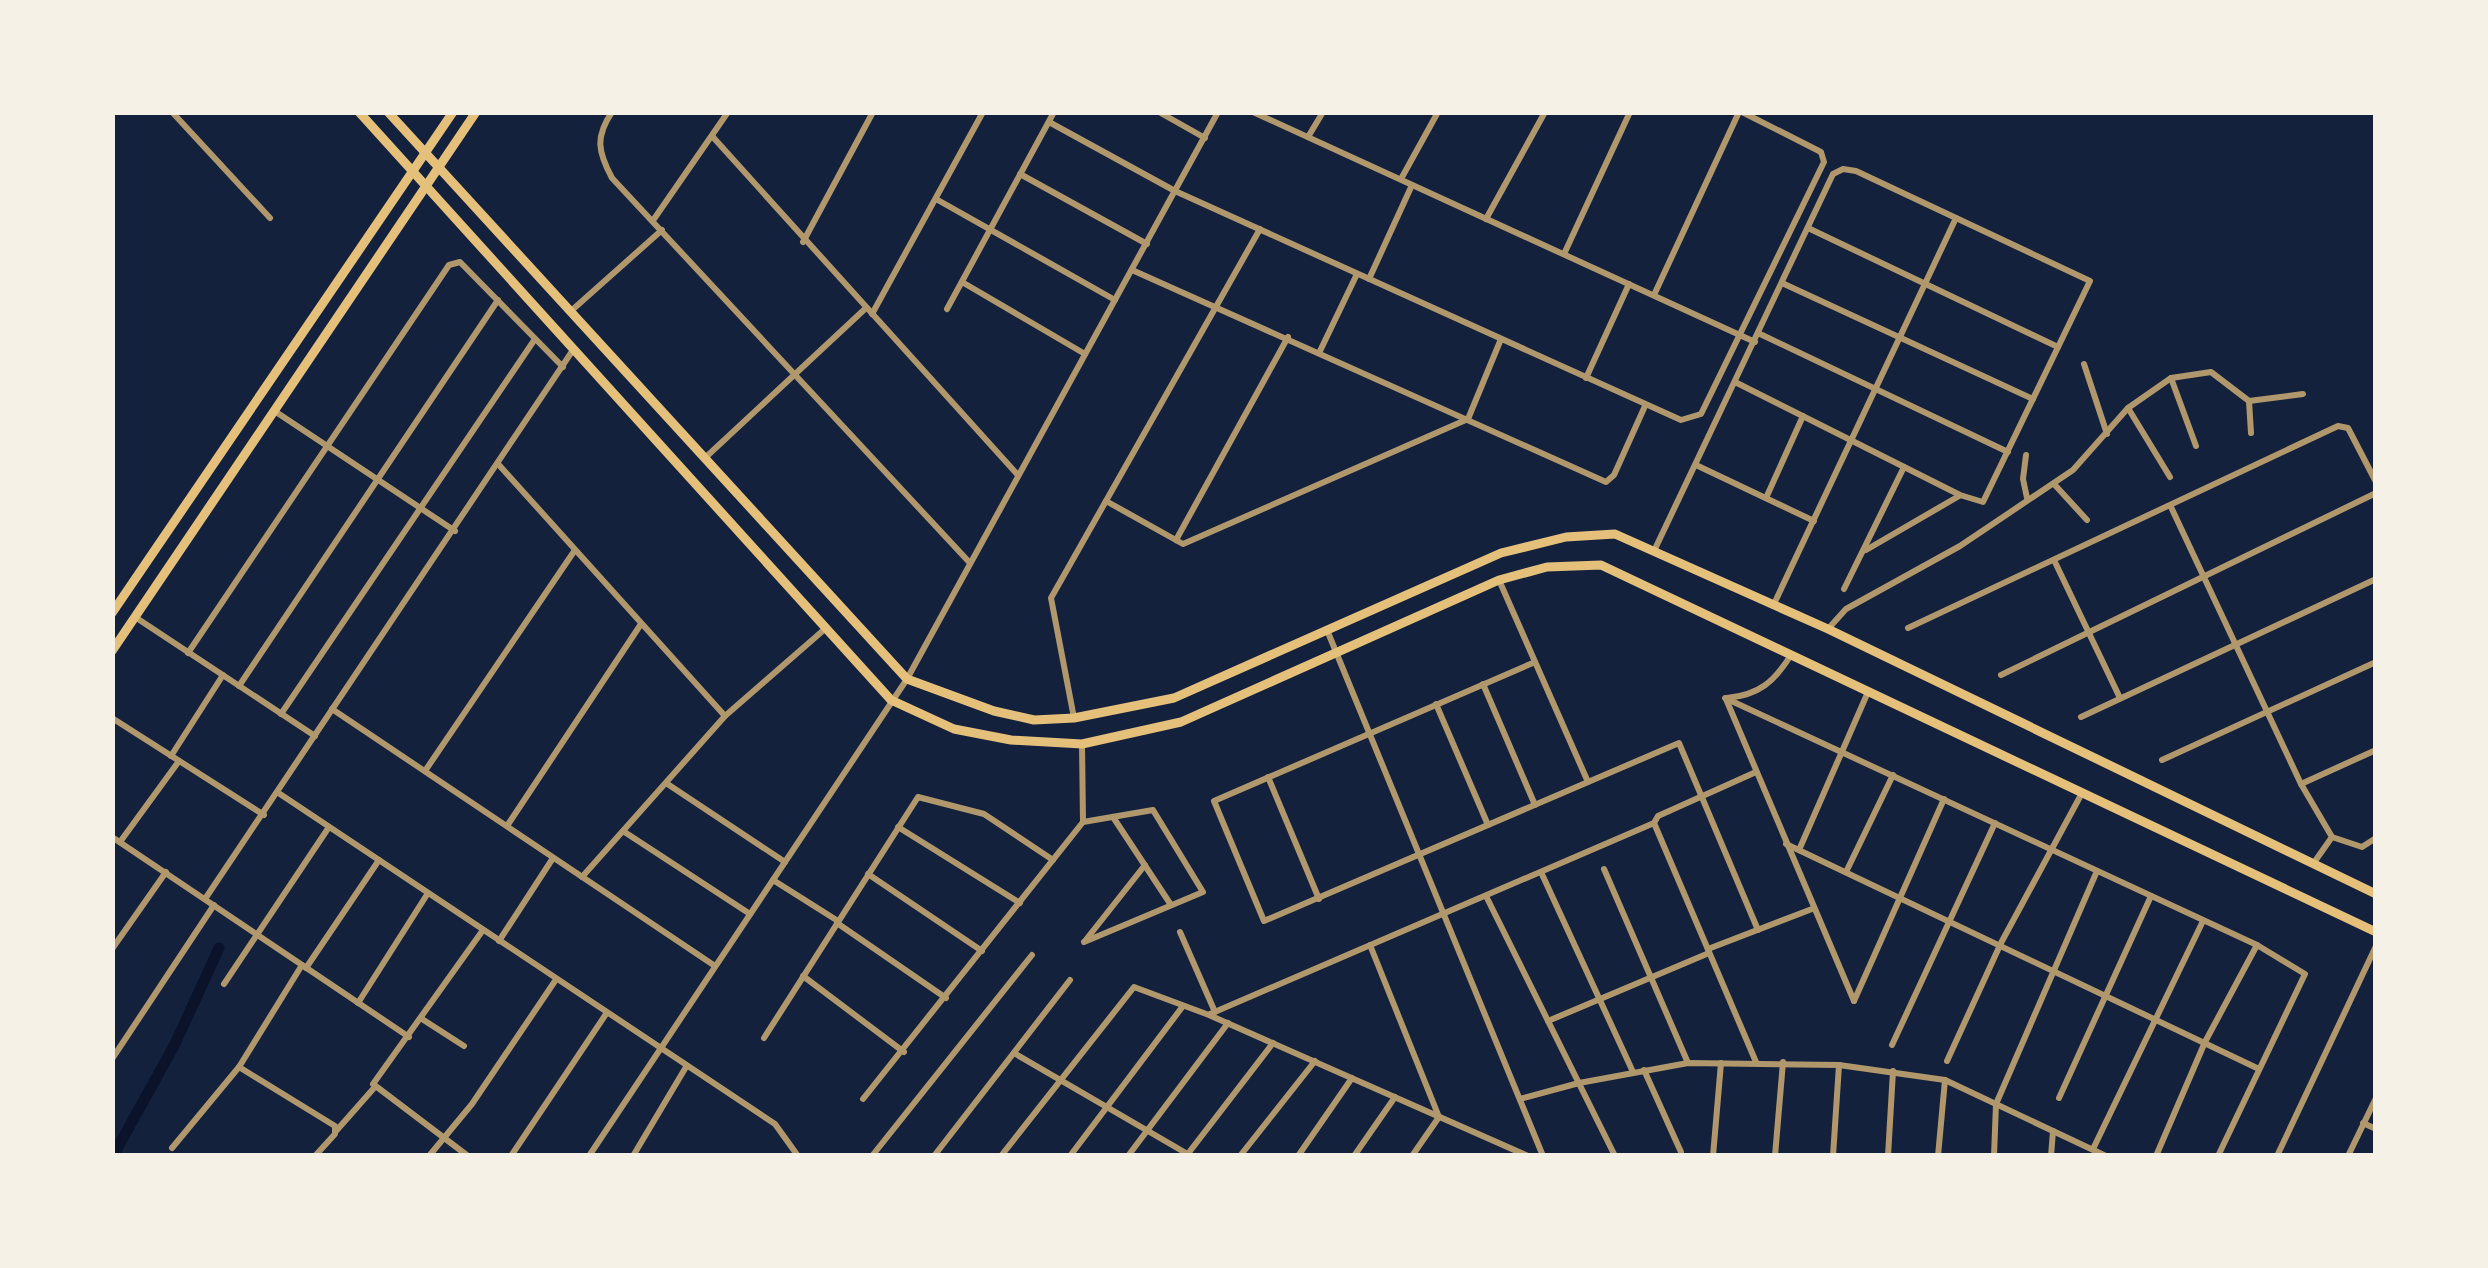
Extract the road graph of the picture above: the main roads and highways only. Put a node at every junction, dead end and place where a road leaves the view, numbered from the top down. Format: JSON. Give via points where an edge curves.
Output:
{"nodes":[{"id":1,"x":359,"y":112,"type":"edge"},
{"id":2,"x":388,"y":112,"type":"edge"},
{"id":3,"x":453,"y":112,"type":"edge"},
{"id":4,"x":476,"y":112,"type":"edge"},
{"id":5,"x":425,"y":153,"type":"junction"},
{"id":6,"x":441,"y":168,"type":"junction"},
{"id":7,"x":413,"y":172,"type":"junction"},
{"id":8,"x":427,"y":187,"type":"junction"},
{"id":9,"x":112,"y":613,"type":"edge"},
{"id":10,"x":112,"y":650,"type":"edge"},
{"id":11,"x":2376,"y":894,"type":"edge"},
{"id":12,"x":2376,"y":932,"type":"edge"}],
"edges":[{"from":1,"to":7,"type":"main road"},
{"from":2,"to":5,"type":"main road"},
{"from":3,"to":5,"type":"main road"},
{"from":4,"to":6,"type":"main road"},
{"from":5,"to":6,"type":"main road"},
{"from":5,"to":7,"type":"main road"},
{"from":6,"to":8,"type":"main road"},
{"from":6,"to":11,"type":"main road","via":[[907,679],[994,712],[1074,718],[1174,698],[1501,553],[1566,537],[1615,534],[1828,629]]},
{"from":7,"to":8,"type":"main road"},
{"from":7,"to":9,"type":"main road"},
{"from":8,"to":10,"type":"main road"},
{"from":8,"to":12,"type":"main road","via":[[891,700],[954,730],[1082,744],[1181,722],[1500,580],[1601,564]]}]}
